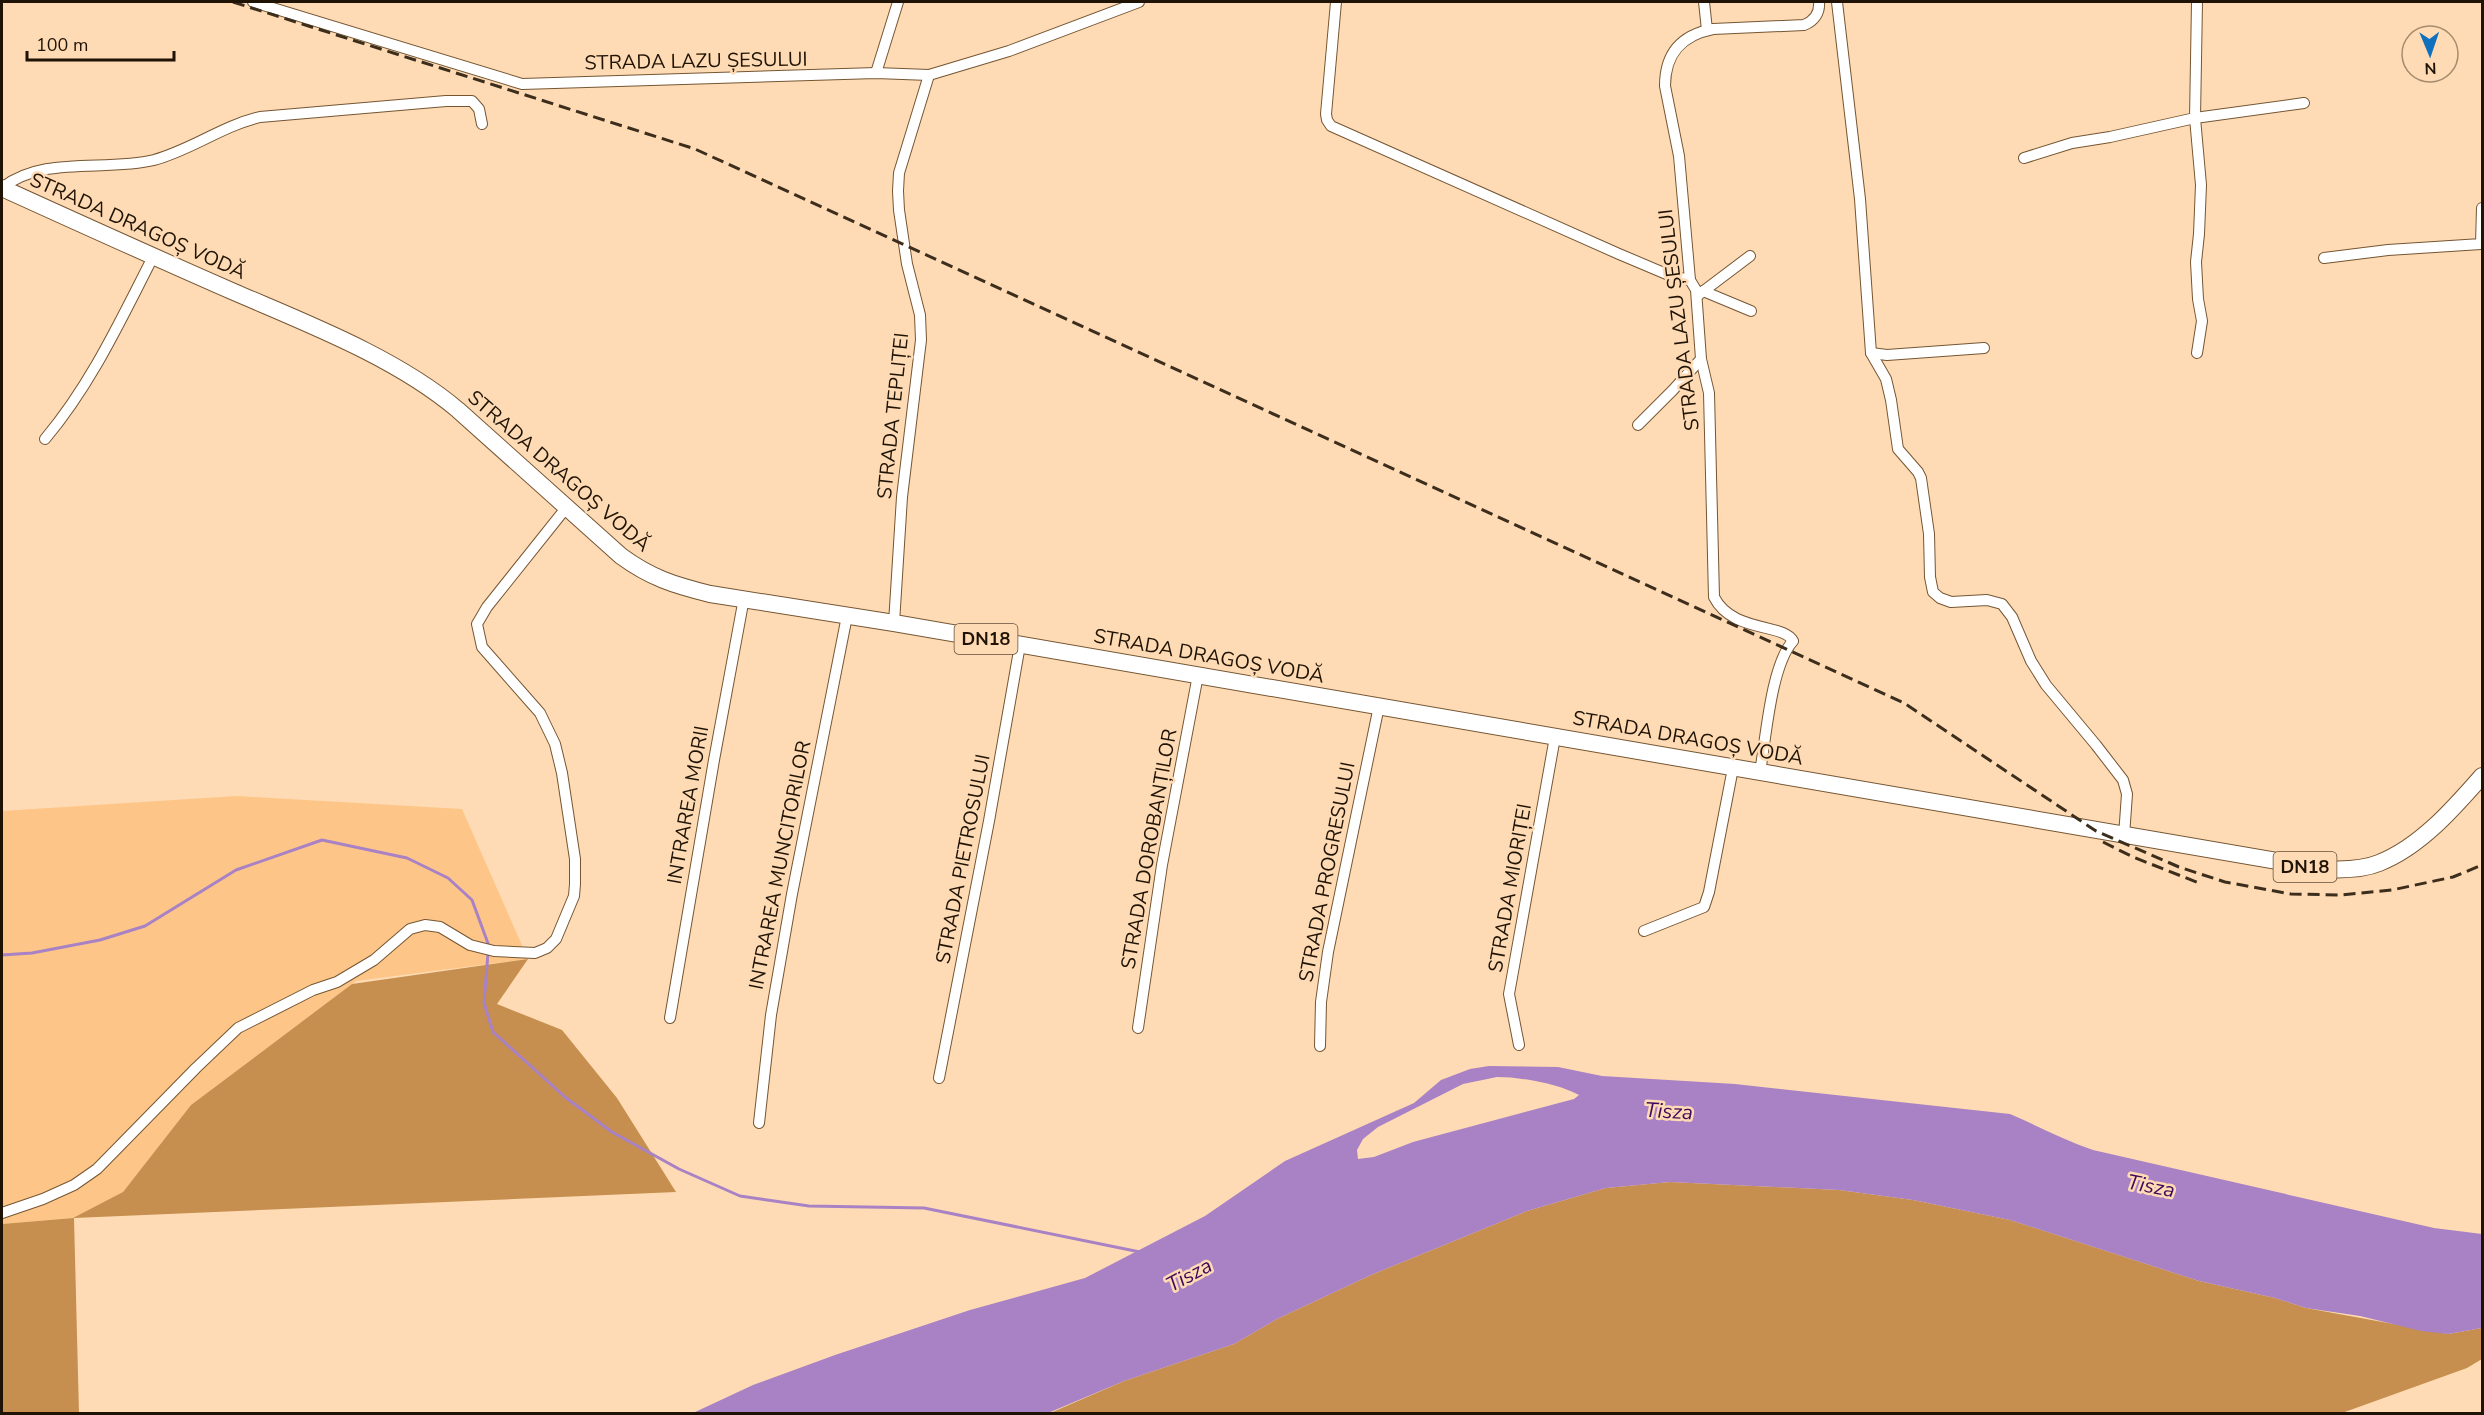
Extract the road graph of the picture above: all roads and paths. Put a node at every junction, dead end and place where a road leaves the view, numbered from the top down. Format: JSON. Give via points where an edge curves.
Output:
{"nodes":[{"id":1,"x":253,"y":2,"type":"edge"},
{"id":2,"x":898,"y":2,"type":"edge"},
{"id":3,"x":1139,"y":2,"type":"edge"},
{"id":4,"x":1336,"y":2,"type":"edge"},
{"id":5,"x":1704,"y":2,"type":"edge"},
{"id":6,"x":1819,"y":2,"type":"edge"},
{"id":7,"x":1837,"y":2,"type":"edge"},
{"id":8,"x":2197,"y":2,"type":"edge"},
{"id":9,"x":1707,"y":30,"type":"junction"},
{"id":10,"x":876,"y":73,"type":"junction"},
{"id":11,"x":929,"y":75,"type":"junction"},
{"id":12,"x":2304,"y":103,"type":"dead end"},
{"id":13,"x":2195,"y":118,"type":"junction"},
{"id":14,"x":482,"y":124,"type":"dead end"},
{"id":15,"x":2024,"y":158,"type":"dead end"},
{"id":16,"x":2,"y":188,"type":"edge"},
{"id":17,"x":2482,"y":208,"type":"edge"},
{"id":18,"x":2482,"y":244,"type":"edge"},
{"id":19,"x":154,"y":255,"type":"junction"},
{"id":20,"x":1750,"y":256,"type":"dead end"},
{"id":21,"x":2324,"y":258,"type":"dead end"},
{"id":22,"x":1690,"y":280,"type":"junction"},
{"id":23,"x":1700,"y":294,"type":"junction"},
{"id":24,"x":1750,"y":311,"type":"dead end"},
{"id":25,"x":1984,"y":348,"type":"dead end"},
{"id":26,"x":1871,"y":353,"type":"junction"},
{"id":27,"x":2198,"y":353,"type":"dead end"},
{"id":28,"x":1701,"y":359,"type":"junction"},
{"id":29,"x":1638,"y":424,"type":"dead end"},
{"id":30,"x":45,"y":439,"type":"dead end"},
{"id":31,"x":566,"y":508,"type":"junction"},
{"id":32,"x":744,"y":598,"type":"junction"},
{"id":33,"x":847,"y":616,"type":"junction"},
{"id":34,"x":894,"y":623,"type":"junction"},
{"id":35,"x":1020,"y":645,"type":"junction"},
{"id":36,"x":1198,"y":675,"type":"junction"},
{"id":37,"x":1379,"y":706,"type":"junction"},
{"id":38,"x":1555,"y":737,"type":"junction"},
{"id":39,"x":1733,"y":768,"type":"junction"},
{"id":40,"x":1760,"y":772,"type":"junction"},
{"id":41,"x":2482,"y":776,"type":"edge"},
{"id":42,"x":2124,"y":836,"type":"junction"},
{"id":43,"x":1644,"y":931,"type":"dead end"},
{"id":44,"x":670,"y":1018,"type":"dead end"},
{"id":45,"x":1138,"y":1028,"type":"dead end"},
{"id":46,"x":1519,"y":1045,"type":"dead end"},
{"id":47,"x":1320,"y":1046,"type":"dead end"},
{"id":48,"x":939,"y":1078,"type":"dead end"},
{"id":49,"x":759,"y":1123,"type":"dead end"},
{"id":50,"x":2,"y":1213,"type":"edge"}],
"edges":[{"from":1,"to":10,"type":"street","name":"STRADA LAZU ȘESULUI","via":[[522,84]]},
{"from":2,"to":10,"type":"street"},
{"from":3,"to":11,"type":"street","name":"STRADA LAZU ȘESULUI","via":[[1009,51]]},
{"from":4,"to":22,"type":"street","via":[[1326,114],[1331,126],[1619,254]]},
{"from":5,"to":9,"type":"street"},
{"from":6,"to":9,"type":"street","name":"STRADA LAZU ȘESULUI","via":[[1817,15],[1804,25]]},
{"from":7,"to":26,"type":"street","via":[[1860,199]]},
{"from":8,"to":13,"type":"street"},
{"from":9,"to":22,"type":"street","name":"STRADA LAZU ȘESULUI","via":[[1684,40],[1673,50],[1665,75],[1679,156]]},
{"from":10,"to":11,"type":"street","name":"STRADA LAZU ȘESULUI"},
{"from":11,"to":34,"type":"street","name":"STRADA TEPLIȚEI","via":[[899,173],[898,210],[920,315],[921,340],[902,497]]},
{"from":12,"to":13,"type":"street"},
{"from":13,"to":15,"type":"street","via":[[2072,143]]},
{"from":13,"to":27,"type":"street","via":[[2201,185],[2196,262],[2202,321]]},
{"from":14,"to":16,"type":"street","via":[[479,109],[472,101],[260,117],[236,123],[152,160],[46,170],[12,180]]},
{"from":16,"to":19,"type":"main road","name":"STRADA DRAGOȘ VODĂ","number":"DN18"},
{"from":17,"to":18,"type":"street"},
{"from":18,"to":21,"type":"street"},
{"from":19,"to":30,"type":"street","via":[[96,368]]},
{"from":19,"to":31,"type":"main road","name":"STRADA DRAGOȘ VODĂ","number":"DN18","via":[[295,318],[422,382]]},
{"from":20,"to":23,"type":"street"},
{"from":22,"to":23,"type":"street","name":"STRADA LAZU ȘESULUI"},
{"from":23,"to":24,"type":"street"},
{"from":23,"to":28,"type":"street","name":"STRADA LAZU ȘESULUI"},
{"from":25,"to":26,"type":"street"},
{"from":26,"to":42,"type":"street","via":[[1886,379],[1898,449],[1921,478],[1934,592],[1951,602],[1987,600],[2002,604],[2046,685],[2123,780],[2127,794]]},
{"from":28,"to":29,"type":"street"},
{"from":28,"to":40,"type":"street","name":"STRADA LAZU ȘESULUI","via":[[1711,419],[1714,597],[1727,615],[1789,634],[1793,641],[1778,672]]},
{"from":31,"to":32,"type":"main road","name":"STRADA DRAGOȘ VODĂ","number":"DN18","via":[[644,573],[710,594]]},
{"from":31,"to":50,"type":"street","via":[[477,624],[482,647],[540,712],[555,744],[575,859],[574,896],[556,939],[535,953],[488,950],[470,945],[440,927],[410,929],[374,960],[337,982],[238,1028],[97,1169],[74,1185]]},
{"from":32,"to":33,"type":"main road","name":"STRADA DRAGOȘ VODĂ","number":"DN18"},
{"from":32,"to":44,"type":"street","name":"INTRAREA MORII"},
{"from":33,"to":34,"type":"main road","name":"STRADA DRAGOȘ VODĂ","number":"DN18"},
{"from":33,"to":49,"type":"street","name":"INTRAREA MUNCITORILOR","via":[[792,894],[771,1015]]},
{"from":34,"to":35,"type":"main road","name":"STRADA DRAGOȘ VODĂ","number":"DN18"},
{"from":35,"to":36,"type":"main road","name":"STRADA DRAGOȘ VODĂ","number":"DN18"},
{"from":35,"to":48,"type":"street","name":"STRADA PIETROSULUI"},
{"from":36,"to":37,"type":"main road","name":"STRADA DRAGOȘ VODĂ","number":"DN18"},
{"from":36,"to":45,"type":"street","name":"STRADA DOROBANȚILOR","via":[[1162,865]]},
{"from":37,"to":38,"type":"main road","name":"STRADA DRAGOȘ VODĂ","number":"DN18"},
{"from":37,"to":47,"type":"street","name":"STRADA PROGRESULUI","via":[[1328,952]]},
{"from":38,"to":39,"type":"main road","name":"STRADA DRAGOȘ VODĂ","number":"DN18"},
{"from":38,"to":46,"type":"street","name":"STRADA MIORIȚEI","via":[[1509,994]]},
{"from":39,"to":40,"type":"main road","name":"STRADA DRAGOȘ VODĂ","number":"DN18"},
{"from":39,"to":43,"type":"street","via":[[1704,907]]},
{"from":40,"to":42,"type":"main road","name":"STRADA DRAGOȘ VODĂ","number":"DN18"},
{"from":41,"to":42,"type":"main road","name":"STRADA DRAGOȘ VODĂ","number":"DN18","via":[[2412,843],[2380,863],[2363,868],[2324,869]]}]}
